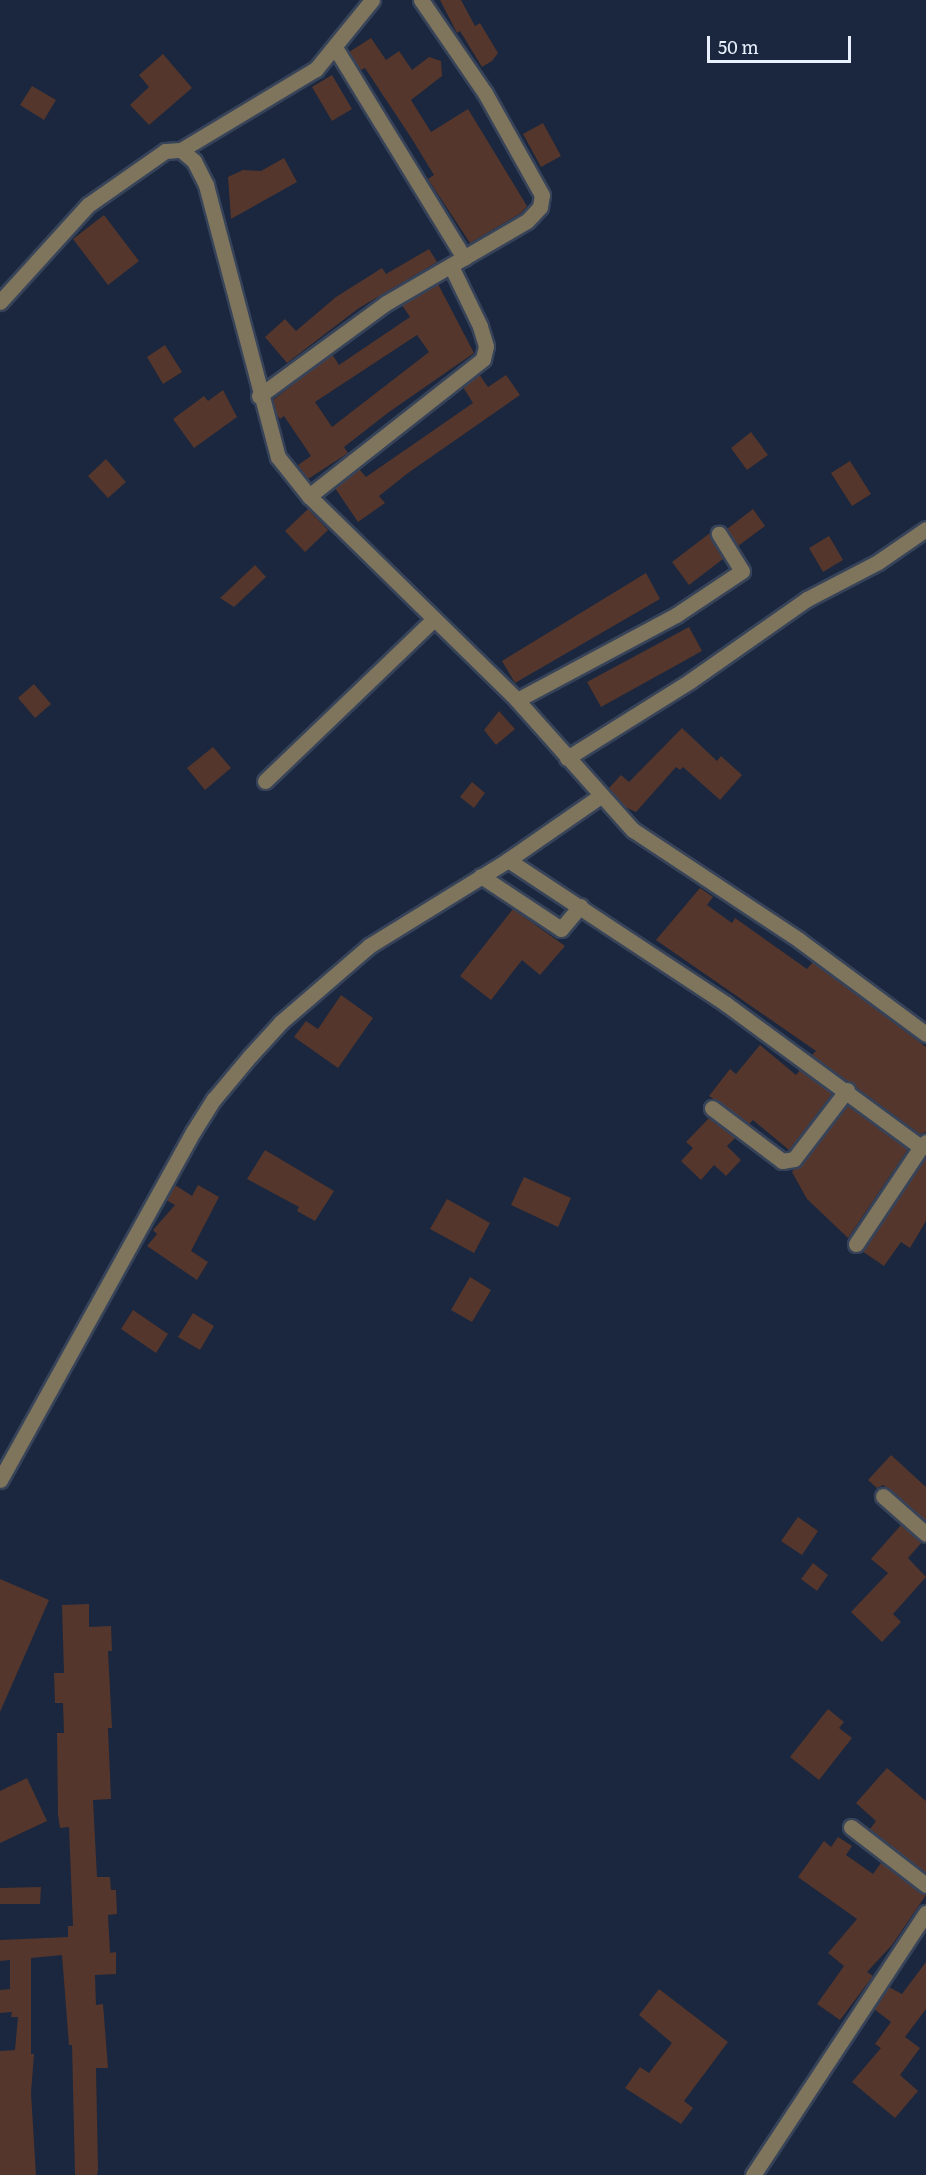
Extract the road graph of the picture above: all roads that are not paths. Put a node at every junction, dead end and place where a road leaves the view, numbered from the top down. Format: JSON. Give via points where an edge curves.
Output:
{"nodes":[{"id":1,"x":421,"y":0,"type":"edge"},
{"id":2,"x":365,"y":3,"type":"edge"},
{"id":3,"x":336,"y":49,"type":"junction"},
{"id":4,"x":181,"y":150,"type":"junction"},
{"id":5,"x":457,"y":262,"type":"junction"},
{"id":6,"x":0,"y":302,"type":"edge"},
{"id":7,"x":259,"y":396,"type":"junction"},
{"id":8,"x":309,"y":496,"type":"junction"},
{"id":9,"x":926,"y":529,"type":"edge"},
{"id":10,"x":719,"y":534,"type":"dead end"},
{"id":11,"x":432,"y":621,"type":"junction"},
{"id":12,"x":517,"y":700,"type":"junction"},
{"id":13,"x":567,"y":758,"type":"junction"},
{"id":14,"x":265,"y":781,"type":"dead end"},
{"id":15,"x":599,"y":797,"type":"junction"},
{"id":16,"x":507,"y":860,"type":"junction"},
{"id":17,"x":481,"y":876,"type":"junction"},
{"id":18,"x":580,"y":906,"type":"junction"},
{"id":19,"x":926,"y":1034,"type":"edge"},
{"id":20,"x":847,"y":1090,"type":"junction"},
{"id":21,"x":712,"y":1108,"type":"dead end"},
{"id":22,"x":924,"y":1144,"type":"edge"},
{"id":23,"x":856,"y":1244,"type":"dead end"},
{"id":24,"x":0,"y":1480,"type":"edge"},
{"id":25,"x":883,"y":1496,"type":"dead end"},
{"id":26,"x":926,"y":1534,"type":"edge"},
{"id":27,"x":851,"y":1827,"type":"dead end"},
{"id":28,"x":926,"y":1885,"type":"edge"},
{"id":29,"x":924,"y":1919,"type":"edge"},
{"id":30,"x":753,"y":2175,"type":"edge"}],
"edges":[{"from":1,"to":5,"type":"street","via":[[485,93],[542,195],[540,207],[527,221]]},
{"from":2,"to":3,"type":"street"},
{"from":3,"to":4,"type":"street","via":[[316,69]]},
{"from":3,"to":5,"type":"street"},
{"from":4,"to":6,"type":"street","via":[[165,151],[88,205]]},
{"from":4,"to":7,"type":"street","via":[[194,161],[206,185],[250,344]]},
{"from":5,"to":7,"type":"street","via":[[386,303]]},
{"from":5,"to":8,"type":"street","via":[[486,346],[483,359]]},
{"from":7,"to":8,"type":"street","via":[[278,457]]},
{"from":8,"to":11,"type":"street"},
{"from":9,"to":13,"type":"street","via":[[878,562],[807,599],[690,681]]},
{"from":10,"to":12,"type":"street","via":[[742,571],[676,615]]},
{"from":11,"to":12,"type":"street"},
{"from":11,"to":14,"type":"street"},
{"from":12,"to":13,"type":"street"},
{"from":13,"to":15,"type":"street"},
{"from":15,"to":16,"type":"street"},
{"from":15,"to":19,"type":"street","via":[[633,830],[799,940]]},
{"from":16,"to":17,"type":"street"},
{"from":16,"to":18,"type":"street"},
{"from":17,"to":18,"type":"street","via":[[561,928]]},
{"from":17,"to":24,"type":"street","via":[[369,946],[281,1022],[213,1099]]},
{"from":18,"to":20,"type":"street"},
{"from":20,"to":21,"type":"street","via":[[794,1159],[782,1161]]},
{"from":20,"to":22,"type":"street"},
{"from":22,"to":23,"type":"street"},
{"from":25,"to":26,"type":"street"},
{"from":27,"to":28,"type":"street"},
{"from":29,"to":30,"type":"street"}]}
